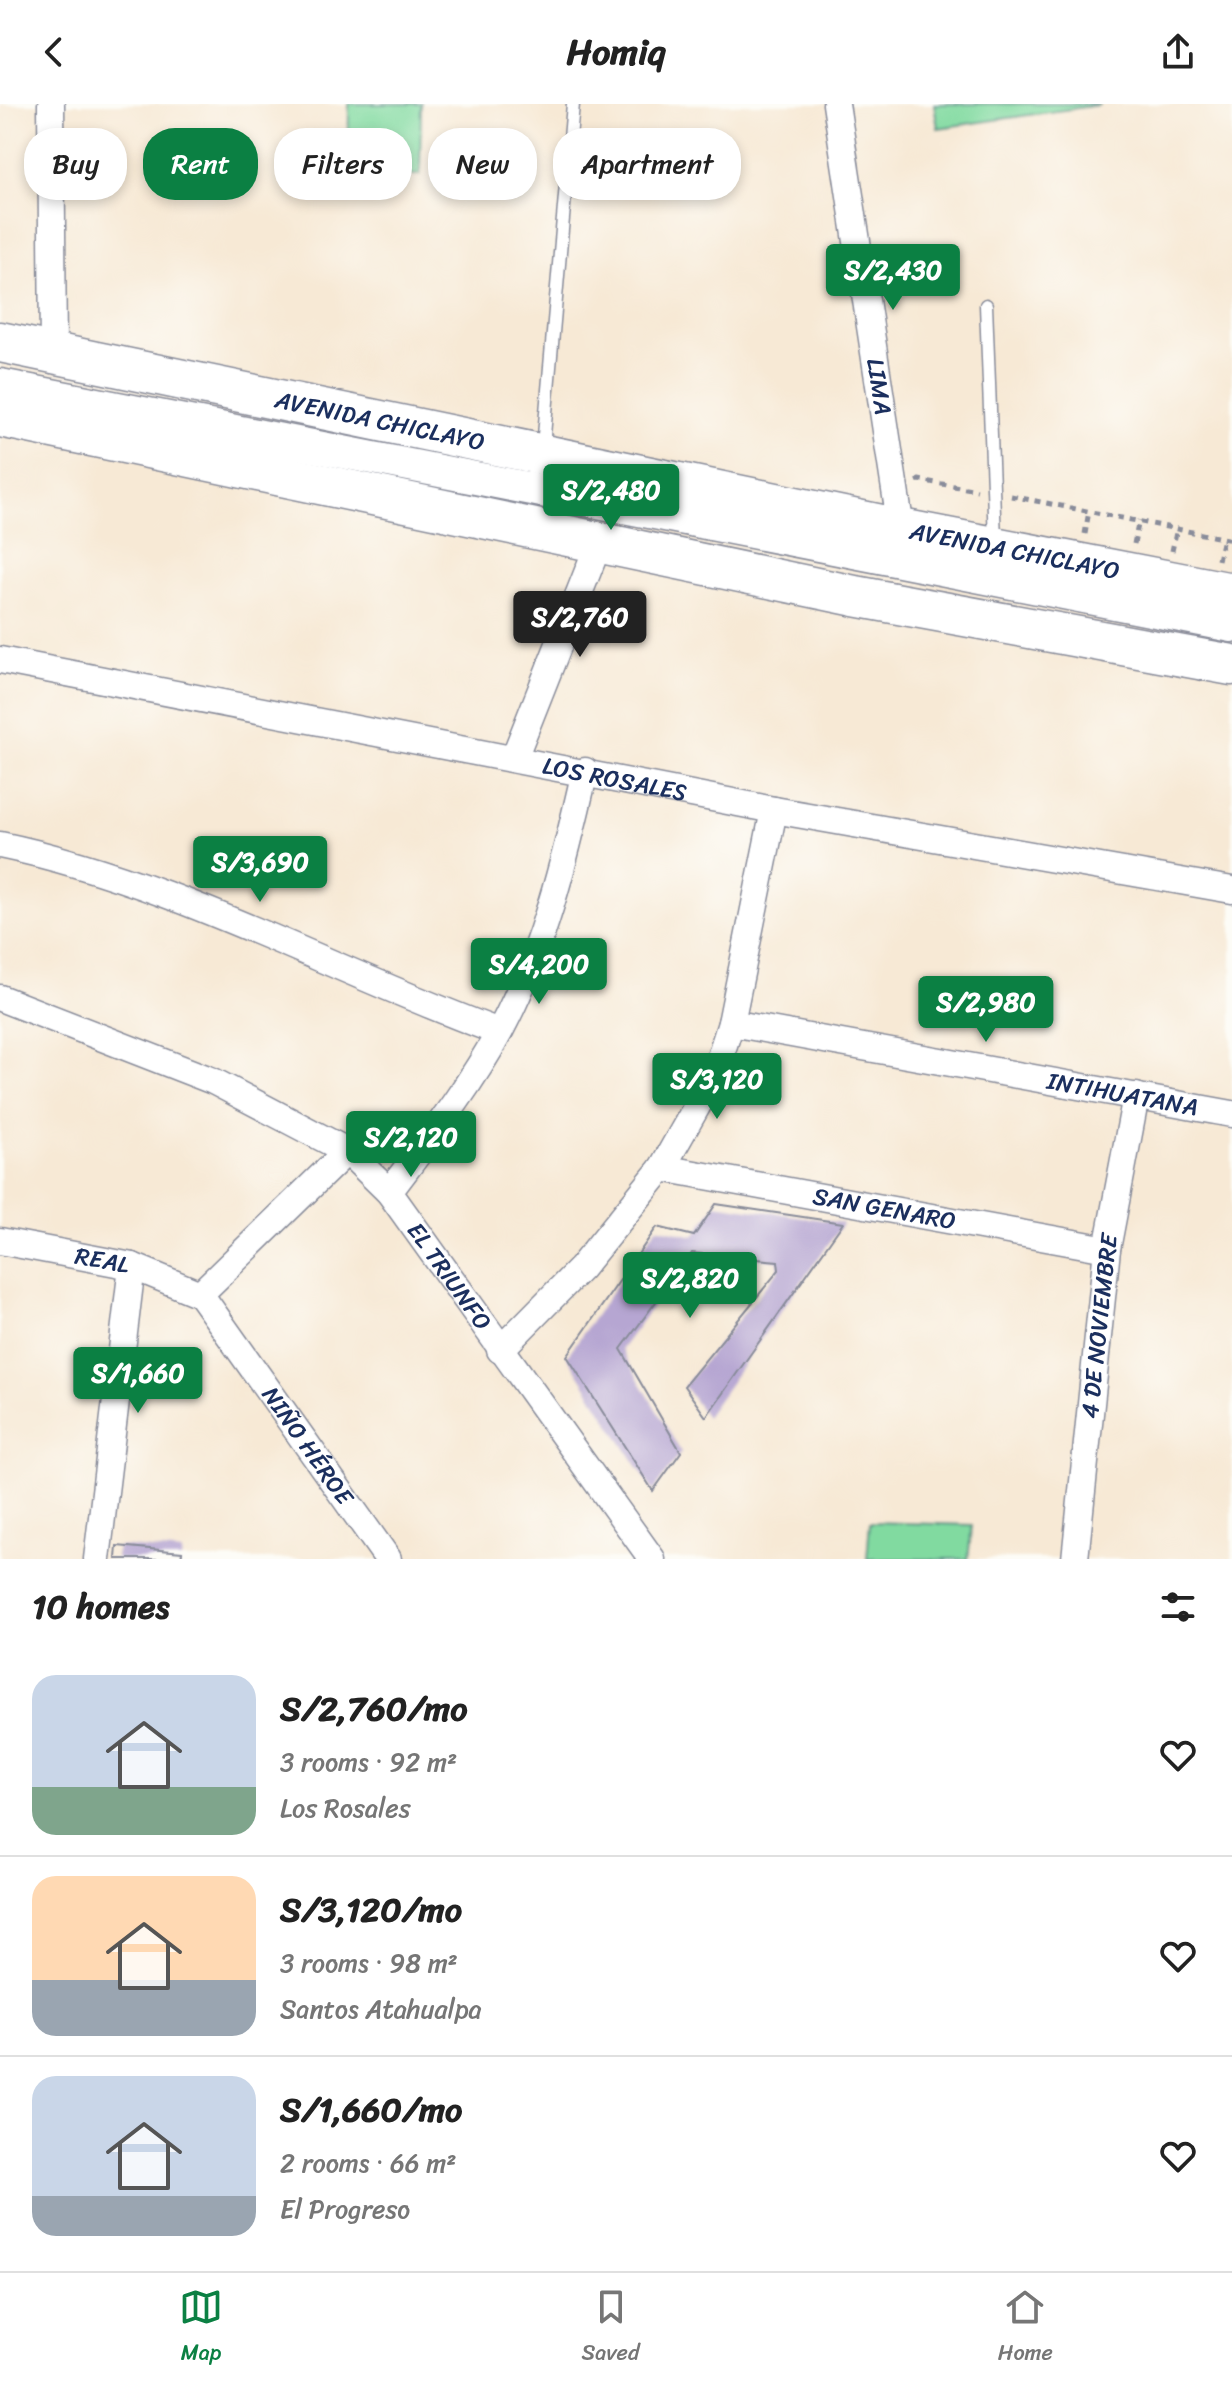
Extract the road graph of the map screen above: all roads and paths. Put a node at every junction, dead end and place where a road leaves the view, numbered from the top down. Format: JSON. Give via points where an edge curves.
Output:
{"nodes":[{"id":1,"x":51,"y":104,"type":"edge"},
{"id":2,"x":573,"y":104,"type":"edge"},
{"id":3,"x":836,"y":104,"type":"edge"},
{"id":4,"x":986,"y":305,"type":"dead end"},
{"id":5,"x":0,"y":342,"type":"edge"},
{"id":6,"x":53,"y":353,"type":"junction"},
{"id":7,"x":0,"y":385,"type":"edge"},
{"id":8,"x":0,"y":417,"type":"edge"},
{"id":9,"x":542,"y":455,"type":"junction"},
{"id":10,"x":919,"y":480,"type":"dead end"},
{"id":11,"x":994,"y":493,"type":"junction"},
{"id":12,"x":1089,"y":511,"type":"junction"},
{"id":13,"x":1139,"y":520,"type":"junction"},
{"id":14,"x":1177,"y":528,"type":"junction"},
{"id":15,"x":901,"y":529,"type":"junction"},
{"id":16,"x":1084,"y":535,"type":"dead end"},
{"id":17,"x":1223,"y":538,"type":"junction"},
{"id":18,"x":1232,"y":540,"type":"edge"},
{"id":19,"x":599,"y":543,"type":"junction"},
{"id":20,"x":1133,"y":545,"type":"dead end"},
{"id":21,"x":996,"y":547,"type":"junction"},
{"id":22,"x":1172,"y":552,"type":"dead end"},
{"id":23,"x":1225,"y":577,"type":"edge"},
{"id":24,"x":1232,"y":626,"type":"edge"},
{"id":25,"x":0,"y":660,"type":"edge"},
{"id":26,"x":1232,"y":665,"type":"edge"},
{"id":27,"x":514,"y":758,"type":"junction"},
{"id":28,"x":585,"y":771,"type":"junction"},
{"id":29,"x":774,"y":810,"type":"junction"},
{"id":30,"x":0,"y":845,"type":"edge"},
{"id":31,"x":1232,"y":890,"type":"edge"},
{"id":32,"x":0,"y":998,"type":"edge"},
{"id":33,"x":731,"y":1023,"type":"junction"},
{"id":34,"x":499,"y":1032,"type":"junction"},
{"id":35,"x":1136,"y":1096,"type":"junction"},
{"id":36,"x":1232,"y":1114,"type":"edge"},
{"id":37,"x":347,"y":1151,"type":"junction"},
{"id":38,"x":662,"y":1168,"type":"junction"},
{"id":39,"x":389,"y":1192,"type":"junction"},
{"id":40,"x":0,"y":1241,"type":"edge"},
{"id":41,"x":1107,"y":1249,"type":"junction"},
{"id":42,"x":132,"y":1266,"type":"junction"},
{"id":43,"x":200,"y":1294,"type":"junction"},
{"id":44,"x":500,"y":1350,"type":"junction"},
{"id":45,"x":97,"y":1559,"type":"edge"},
{"id":46,"x":388,"y":1559,"type":"edge"},
{"id":47,"x":652,"y":1559,"type":"edge"},
{"id":48,"x":1075,"y":1559,"type":"edge"}],
"edges":[{"from":1,"to":6,"type":"street"},
{"from":2,"to":9,"type":"lane"},
{"from":3,"to":15,"type":"street","name":"LIMA"},
{"from":4,"to":11,"type":"lane"},
{"from":5,"to":6,"type":"main road","name":"AVENIDA CHICLAYO"},
{"from":6,"to":9,"type":"main road","name":"AVENIDA CHICLAYO"},
{"from":7,"to":24,"type":"street","name":"AVENIDA CHICLAYO"},
{"from":8,"to":19,"type":"main road"},
{"from":9,"to":15,"type":"main road","name":"AVENIDA CHICLAYO"},
{"from":10,"to":11,"type":"path"},
{"from":11,"to":12,"type":"path"},
{"from":11,"to":21,"type":"lane"},
{"from":12,"to":13,"type":"path"},
{"from":12,"to":16,"type":"path"},
{"from":13,"to":14,"type":"path"},
{"from":13,"to":20,"type":"path"},
{"from":14,"to":17,"type":"path"},
{"from":14,"to":22,"type":"path"},
{"from":15,"to":21,"type":"main road","name":"AVENIDA CHICLAYO"},
{"from":17,"to":18,"type":"path"},
{"from":17,"to":23,"type":"path"},
{"from":19,"to":26,"type":"main road"},
{"from":19,"to":27,"type":"street"},
{"from":21,"to":23,"type":"main road","name":"AVENIDA CHICLAYO"},
{"from":25,"to":27,"type":"street","name":"LOS ROSALES"},
{"from":27,"to":28,"type":"street","name":"LOS ROSALES"},
{"from":28,"to":29,"type":"street","name":"LOS ROSALES"},
{"from":28,"to":34,"type":"street","via":[[566,858],[540,939]]},
{"from":29,"to":31,"type":"street","name":"LOS ROSALES"},
{"from":29,"to":33,"type":"street"},
{"from":30,"to":34,"type":"street","via":[[118,877],[225,916],[404,997]]},
{"from":32,"to":37,"type":"street","name":"EL TRIUNFO","via":[[213,1081]]},
{"from":33,"to":35,"type":"street","name":"INTIHUATANA"},
{"from":33,"to":38,"type":"street","via":[[714,1076]]},
{"from":34,"to":39,"type":"street"},
{"from":35,"to":36,"type":"street","name":"INTIHUATANA"},
{"from":35,"to":41,"type":"street","name":"4 DE NOVIEMBRE"},
{"from":37,"to":39,"type":"street","name":"EL TRIUNFO"},
{"from":37,"to":43,"type":"street"},
{"from":38,"to":41,"type":"street","name":"SAN GENARO"},
{"from":38,"to":44,"type":"street","via":[[581,1268]]},
{"from":39,"to":44,"type":"street","name":"EL TRIUNFO"},
{"from":40,"to":42,"type":"street","name":"REAL"},
{"from":41,"to":48,"type":"street","name":"4 DE NOVIEMBRE"},
{"from":42,"to":43,"type":"street","name":"REAL"},
{"from":42,"to":45,"type":"street"},
{"from":43,"to":46,"type":"street","name":"NIÑO HÉROE"},
{"from":44,"to":47,"type":"street","name":"EL TRIUNFO"}]}
